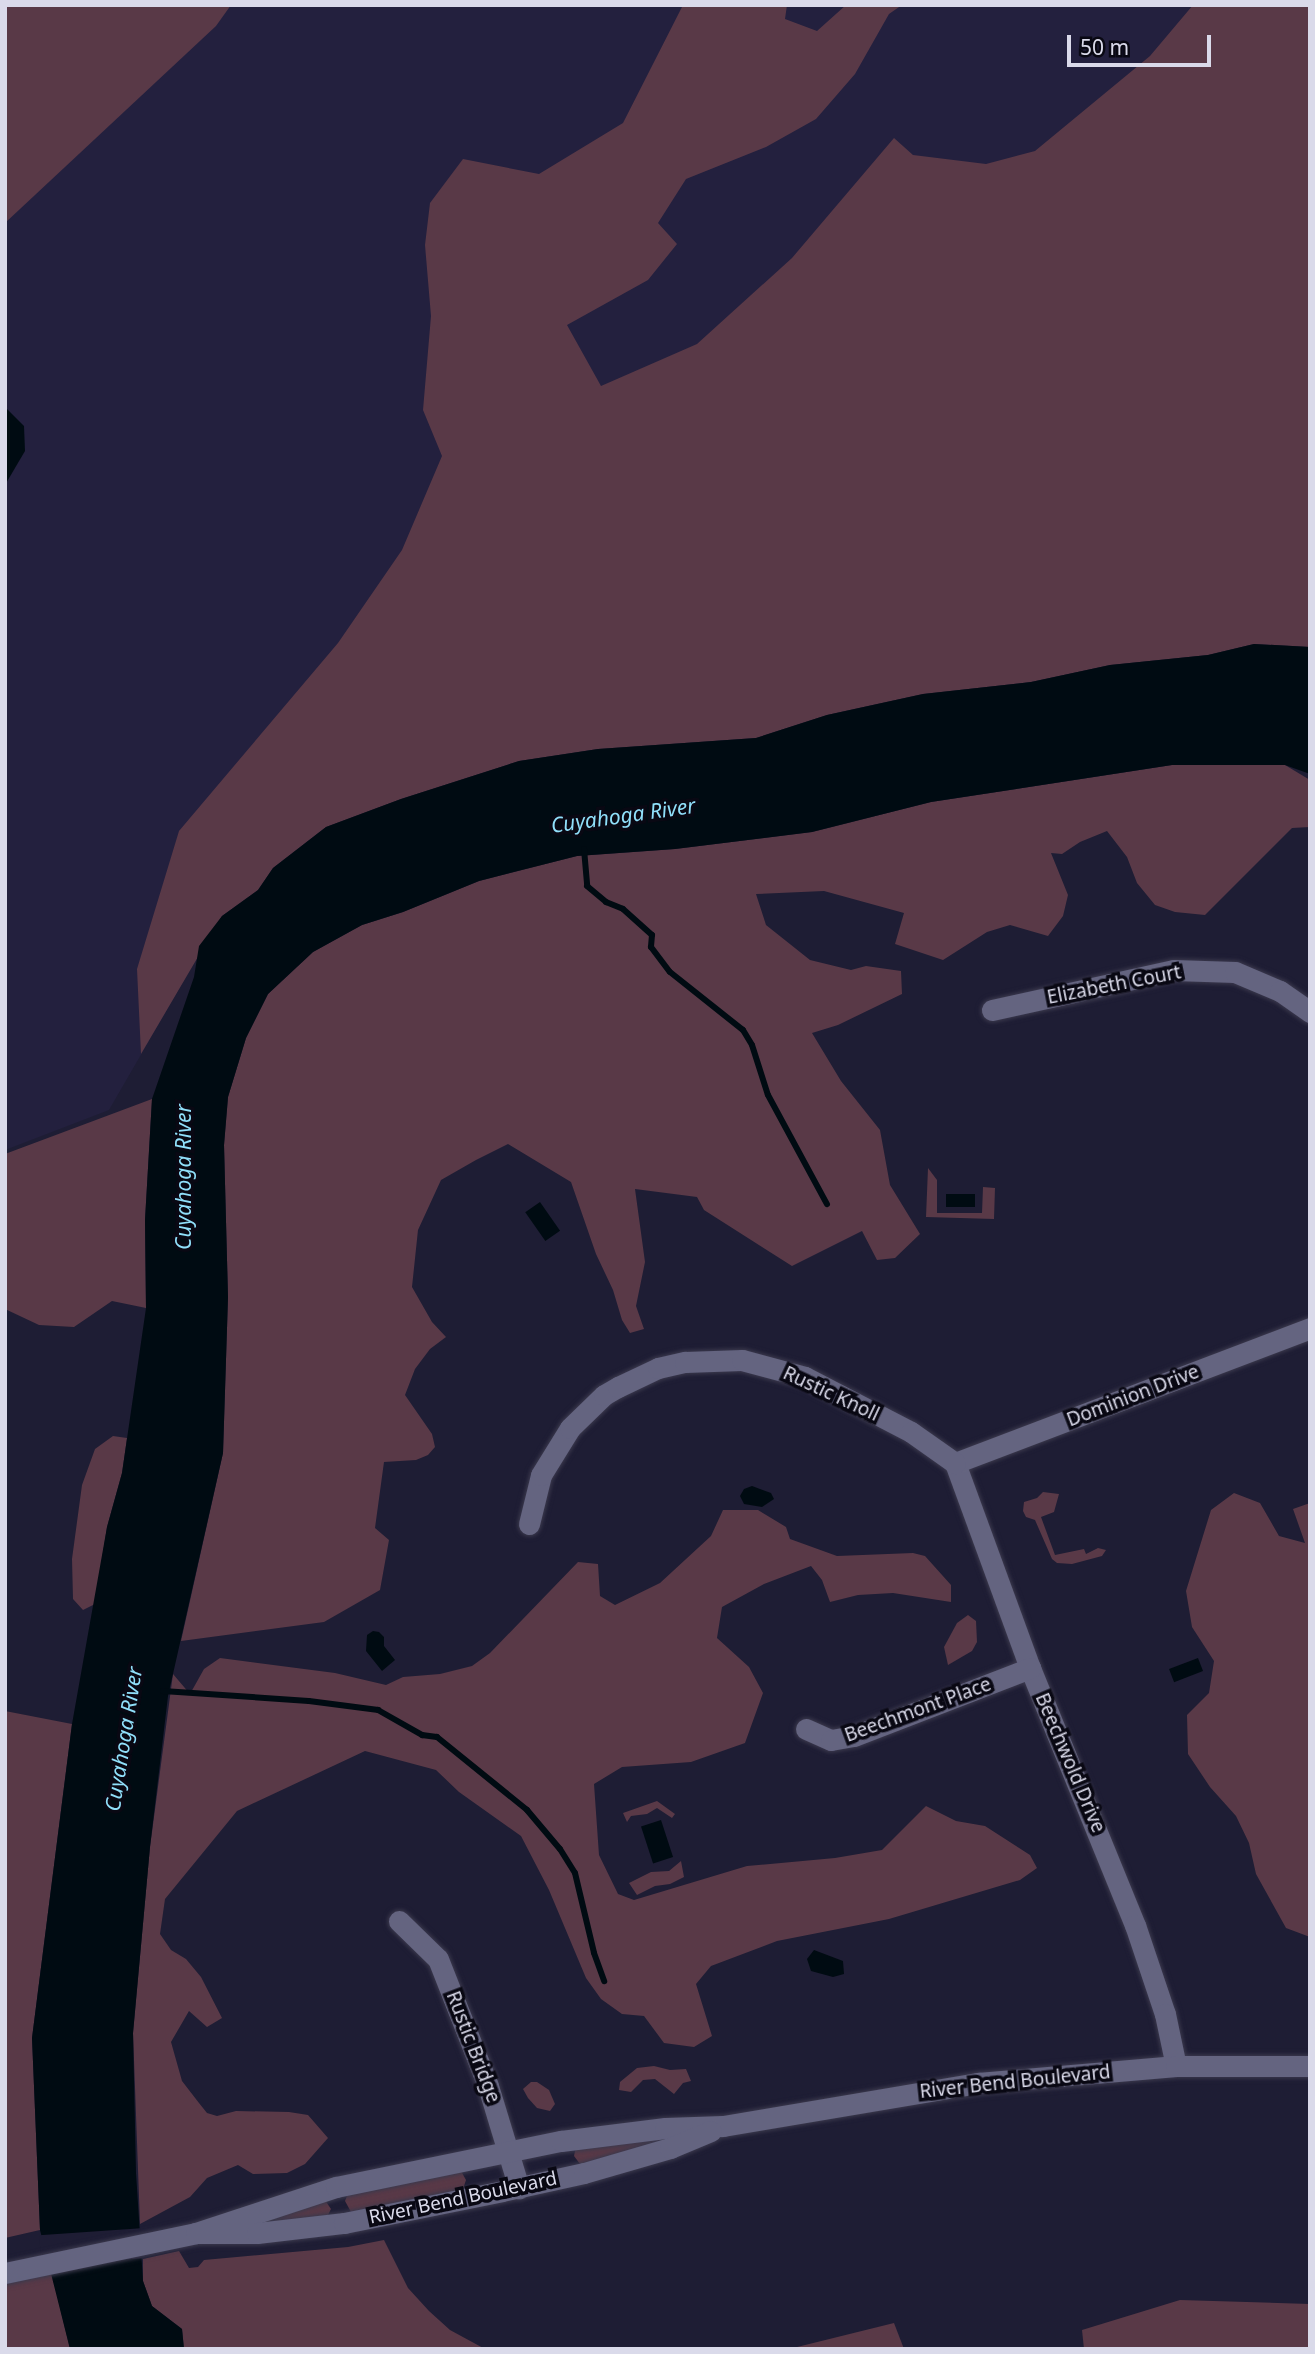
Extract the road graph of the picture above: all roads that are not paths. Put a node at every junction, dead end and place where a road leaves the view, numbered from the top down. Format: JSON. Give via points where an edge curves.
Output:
{"nodes":[{"id":1,"x":992,"y":1010,"type":"dead end"},
{"id":2,"x":1310,"y":1012,"type":"edge"},
{"id":3,"x":1310,"y":1328,"type":"edge"},
{"id":4,"x":955,"y":1464,"type":"junction"},
{"id":5,"x":529,"y":1524,"type":"dead end"},
{"id":6,"x":1030,"y":1668,"type":"junction"},
{"id":7,"x":806,"y":1729,"type":"dead end"},
{"id":8,"x":399,"y":1921,"type":"dead end"},
{"id":9,"x":1176,"y":2066,"type":"junction"},
{"id":10,"x":1310,"y":2066,"type":"edge"},
{"id":11,"x":723,"y":2126,"type":"junction"},
{"id":12,"x":508,"y":2150,"type":"junction"},
{"id":13,"x":519,"y":2188,"type":"junction"},
{"id":14,"x":186,"y":2235,"type":"junction"},
{"id":15,"x":13,"y":2271,"type":"edge"}],
"edges":[{"from":1,"to":2,"type":"street","name":"Elizabeth Court","via":[[1174,970],[1235,972],[1280,991]]},
{"from":3,"to":4,"type":"street","name":"Dominion Drive"},
{"from":4,"to":5,"type":"street","name":"Rustic Knoll","via":[[911,1432],[805,1377],[742,1360],[685,1362],[649,1371],[604,1395],[570,1428],[541,1475]]},
{"from":4,"to":6,"type":"street","name":"Beechwold Drive"},
{"from":6,"to":7,"type":"street","name":"Beechmont Place","via":[[854,1736],[831,1740]]},
{"from":6,"to":9,"type":"street","name":"Beechwold Drive","via":[[1135,1925],[1165,2014]]},
{"from":8,"to":12,"type":"street","name":"Rustic Bridge","via":[[438,1959],[482,2068]]},
{"from":9,"to":10,"type":"street","name":"River Bend Boulevard"},
{"from":9,"to":11,"type":"street","name":"River Bend Boulevard","via":[[978,2083]]},
{"from":11,"to":12,"type":"street","name":"River Bend Boulevard","via":[[665,2128]]},
{"from":11,"to":13,"type":"street","name":"River Bend Boulevard","via":[[670,2148]]},
{"from":12,"to":13,"type":"street","name":"Rustic Bridge"},
{"from":12,"to":14,"type":"street","name":"River Bend Boulevard","via":[[336,2188]]},
{"from":13,"to":14,"type":"street","name":"River Bend Boulevard","via":[[344,2223],[257,2234]]},
{"from":14,"to":15,"type":"street","name":"River Bend Boulevard"}]}
